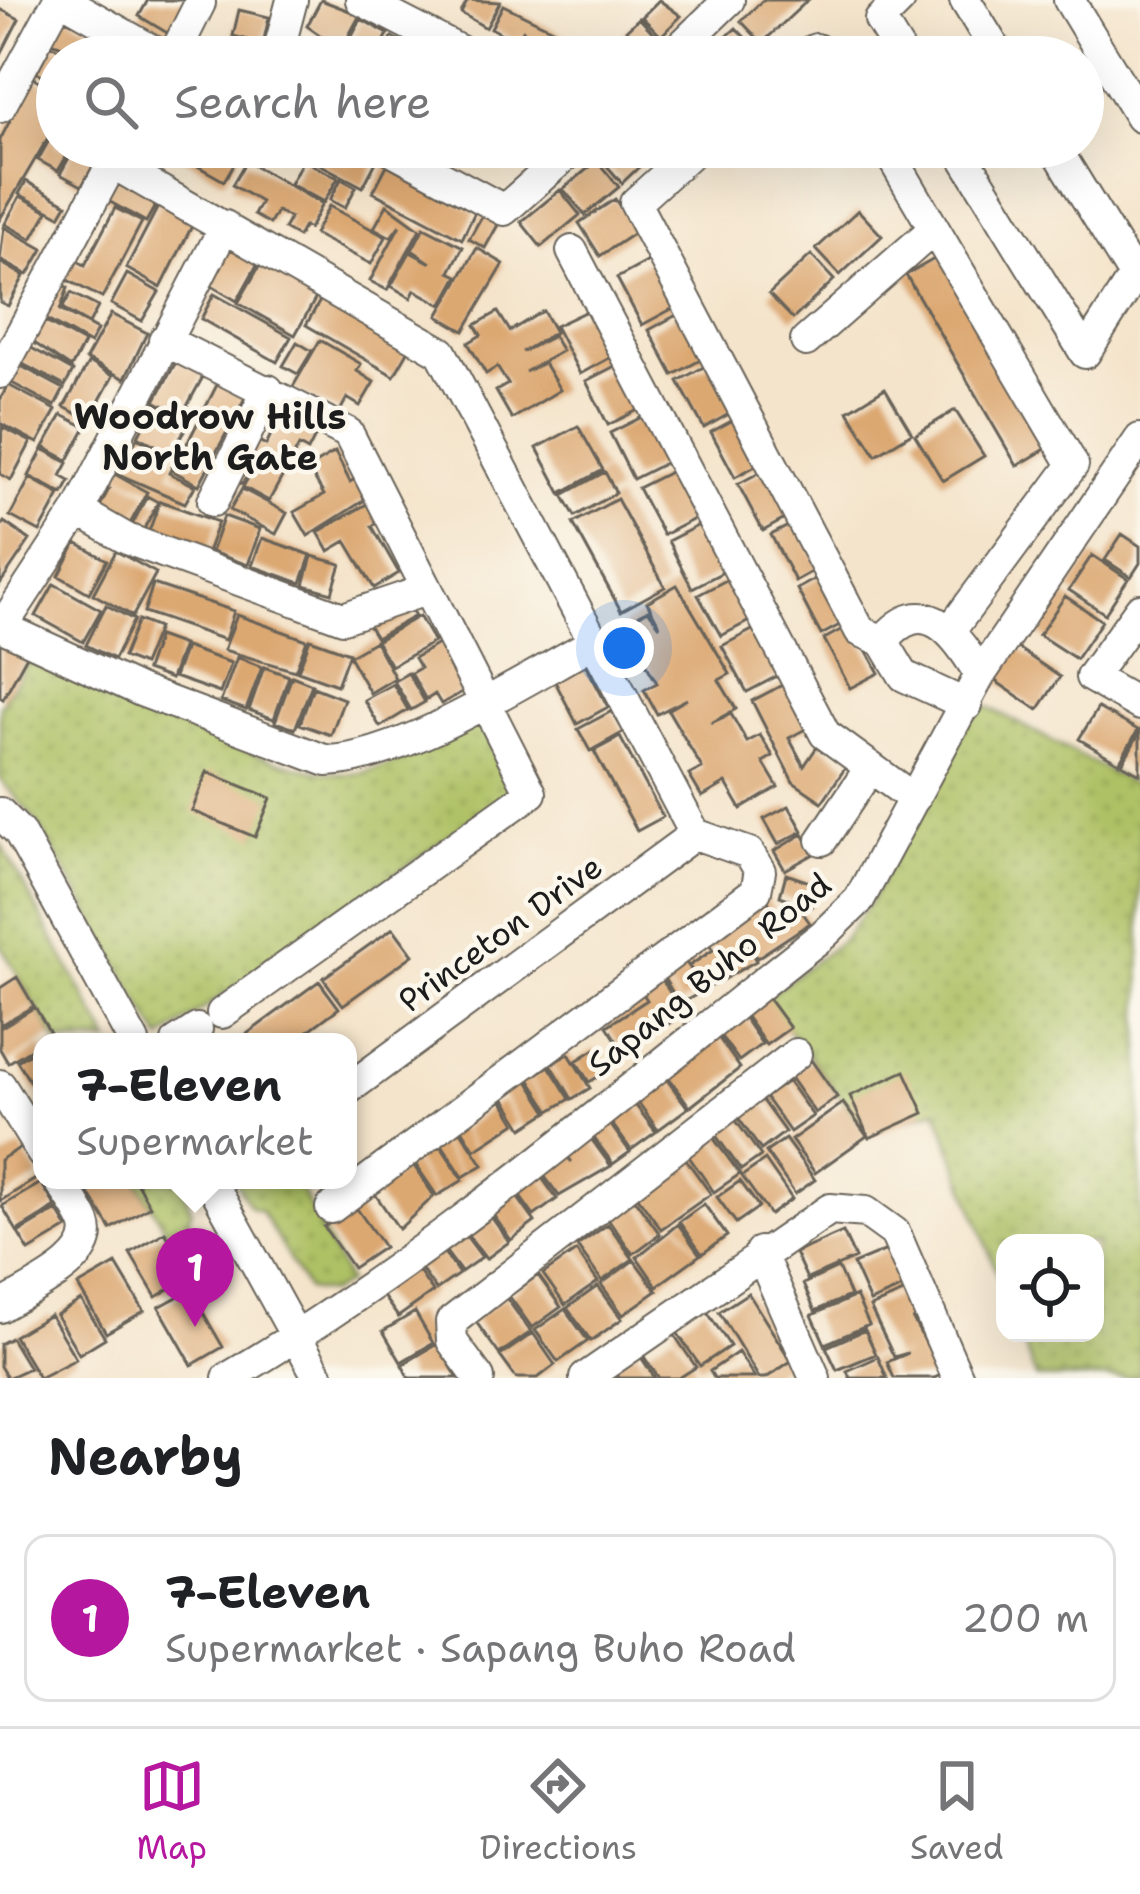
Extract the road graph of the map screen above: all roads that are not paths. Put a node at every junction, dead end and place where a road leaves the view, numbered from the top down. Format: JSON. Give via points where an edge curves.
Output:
{"nodes":[{"id":1,"x":60,"y":0,"type":"edge"},
{"id":2,"x":292,"y":0,"type":"edge"},
{"id":3,"x":361,"y":0,"type":"edge"},
{"id":4,"x":729,"y":0,"type":"edge"},
{"id":5,"x":900,"y":0,"type":"edge"},
{"id":6,"x":965,"y":0,"type":"edge"},
{"id":7,"x":1069,"y":0,"type":"edge"},
{"id":8,"x":200,"y":3,"type":"dead end"},
{"id":9,"x":40,"y":36,"type":"edge"},
{"id":10,"x":128,"y":36,"type":"edge"},
{"id":11,"x":180,"y":36,"type":"edge"},
{"id":12,"x":283,"y":36,"type":"edge"},
{"id":13,"x":431,"y":36,"type":"edge"},
{"id":14,"x":692,"y":36,"type":"edge"},
{"id":15,"x":890,"y":36,"type":"edge"},
{"id":16,"x":987,"y":36,"type":"edge"},
{"id":17,"x":1091,"y":36,"type":"edge"},
{"id":18,"x":36,"y":43,"type":"edge"},
{"id":19,"x":1104,"y":58,"type":"edge"},
{"id":20,"x":0,"y":107,"type":"edge"},
{"id":21,"x":1140,"y":117,"type":"edge"},
{"id":22,"x":110,"y":168,"type":"edge"},
{"id":23,"x":137,"y":168,"type":"edge"},
{"id":24,"x":426,"y":168,"type":"edge"},
{"id":25,"x":551,"y":168,"type":"edge"},
{"id":26,"x":673,"y":168,"type":"edge"},
{"id":27,"x":898,"y":168,"type":"edge"},
{"id":28,"x":971,"y":168,"type":"edge"},
{"id":29,"x":1069,"y":168,"type":"edge"},
{"id":30,"x":225,"y":226,"type":"junction"},
{"id":31,"x":934,"y":229,"type":"junction"},
{"id":32,"x":572,"y":251,"type":"dead end"},
{"id":33,"x":1137,"y":272,"type":"edge"},
{"id":34,"x":164,"y":340,"type":"junction"},
{"id":35,"x":806,"y":341,"type":"dead end"},
{"id":36,"x":0,"y":373,"type":"edge"},
{"id":37,"x":268,"y":390,"type":"junction"},
{"id":38,"x":1140,"y":440,"type":"edge"},
{"id":39,"x":213,"y":501,"type":"dead end"},
{"id":40,"x":78,"y":511,"type":"junction"},
{"id":41,"x":426,"y":590,"type":"junction"},
{"id":42,"x":1140,"y":609,"type":"edge"},
{"id":43,"x":1,"y":627,"type":"edge"},
{"id":44,"x":950,"y":631,"type":"junction"},
{"id":45,"x":883,"y":640,"type":"junction"},
{"id":46,"x":591,"y":644,"type":"junction"},
{"id":47,"x":980,"y":675,"type":"junction"},
{"id":48,"x":485,"y":702,"type":"junction"},
{"id":49,"x":967,"y":705,"type":"junction"},
{"id":50,"x":1140,"y":705,"type":"edge"},
{"id":51,"x":870,"y":768,"type":"junction"},
{"id":52,"x":914,"y":799,"type":"junction"},
{"id":53,"x":0,"y":813,"type":"edge"},
{"id":54,"x":695,"y":834,"type":"junction"},
{"id":55,"x":822,"y":840,"type":"dead end"},
{"id":56,"x":199,"y":1028,"type":"edge"},
{"id":57,"x":129,"y":1033,"type":"edge"},
{"id":58,"x":796,"y":1054,"type":"dead end"},
{"id":59,"x":357,"y":1082,"type":"edge"},
{"id":60,"x":0,"y":1085,"type":"edge"},
{"id":61,"x":33,"y":1138,"type":"edge"},
{"id":62,"x":64,"y":1189,"type":"edge"},
{"id":63,"x":215,"y":1189,"type":"edge"},
{"id":64,"x":356,"y":1189,"type":"edge"},
{"id":65,"x":357,"y":1189,"type":"edge"},
{"id":66,"x":331,"y":1208,"type":"dead end"},
{"id":67,"x":760,"y":1252,"type":"junction"},
{"id":68,"x":0,"y":1307,"type":"edge"},
{"id":69,"x":296,"y":1337,"type":"junction"},
{"id":70,"x":228,"y":1378,"type":"edge"},
{"id":71,"x":319,"y":1378,"type":"edge"},
{"id":72,"x":479,"y":1378,"type":"edge"},
{"id":73,"x":585,"y":1378,"type":"edge"},
{"id":74,"x":815,"y":1378,"type":"edge"},
{"id":75,"x":958,"y":1378,"type":"edge"}],
"edges":[{"from":1,"to":9,"type":"street"},
{"from":1,"to":10,"type":"street"},
{"from":2,"to":12,"type":"street"},
{"from":3,"to":13,"type":"street"},
{"from":4,"to":14,"type":"street"},
{"from":5,"to":15,"type":"street","via":[[880,20]]},
{"from":6,"to":16,"type":"street"},
{"from":7,"to":17,"type":"street"},
{"from":8,"to":11,"type":"street"},
{"from":18,"to":20,"type":"street"},
{"from":19,"to":21,"type":"street"},
{"from":22,"to":36,"type":"street"},
{"from":23,"to":30,"type":"street"},
{"from":24,"to":25,"type":"street","via":[[504,210]]},
{"from":26,"to":45,"type":"street","via":[[635,202],[860,631]]},
{"from":27,"to":31,"type":"street"},
{"from":28,"to":33,"type":"street","via":[[1085,352]]},
{"from":29,"to":33,"type":"street"},
{"from":30,"to":34,"type":"street"},
{"from":30,"to":46,"type":"street","via":[[441,352]]},
{"from":31,"to":35,"type":"street"},
{"from":31,"to":44,"type":"street","via":[[1073,465]]},
{"from":32,"to":51,"type":"street","via":[[825,734]]},
{"from":34,"to":37,"type":"street"},
{"from":34,"to":40,"type":"street"},
{"from":37,"to":39,"type":"street"},
{"from":37,"to":41,"type":"street","via":[[348,433]]},
{"from":38,"to":47,"type":"street","name":"Sapang Buho Road"},
{"from":40,"to":41,"type":"street","via":[[127,538],[343,618]]},
{"from":40,"to":43,"type":"street"},
{"from":41,"to":48,"type":"street"},
{"from":42,"to":50,"type":"street","via":[[1091,677]]},
{"from":43,"to":48,"type":"street","via":[[326,761],[357,760]]},
{"from":44,"to":45,"type":"street","via":[[927,618],[908,620]]},
{"from":44,"to":47,"type":"street"},
{"from":45,"to":49,"type":"street","via":[[904,676]]},
{"from":46,"to":48,"type":"street"},
{"from":46,"to":54,"type":"street"},
{"from":47,"to":49,"type":"street","name":"Sapang Buho Road"},
{"from":48,"to":56,"type":"street","via":[[531,793]]},
{"from":49,"to":52,"type":"street","name":"Sapang Buho Road"},
{"from":51,"to":52,"type":"street"},
{"from":51,"to":55,"type":"street"},
{"from":52,"to":69,"type":"street","name":"Sapang Buho Road","via":[[859,900],[823,935],[445,1232]]},
{"from":53,"to":57,"type":"street","via":[[19,832]]},
{"from":54,"to":59,"type":"street","name":"Princeton Drive"},
{"from":54,"to":65,"type":"street","via":[[749,853],[760,871],[756,891]]},
{"from":58,"to":72,"type":"street","via":[[451,1322],[452,1341]]},
{"from":60,"to":61,"type":"street"},
{"from":62,"to":68,"type":"street","via":[[88,1241],[79,1256]]},
{"from":63,"to":69,"type":"street"},
{"from":64,"to":66,"type":"street"},
{"from":67,"to":73,"type":"street"},
{"from":67,"to":74,"type":"street"},
{"from":67,"to":75,"type":"street","via":[[830,1208],[866,1212],[895,1233]]},
{"from":69,"to":70,"type":"street","name":"Sapang Buho Road"},
{"from":69,"to":71,"type":"street"}]}
